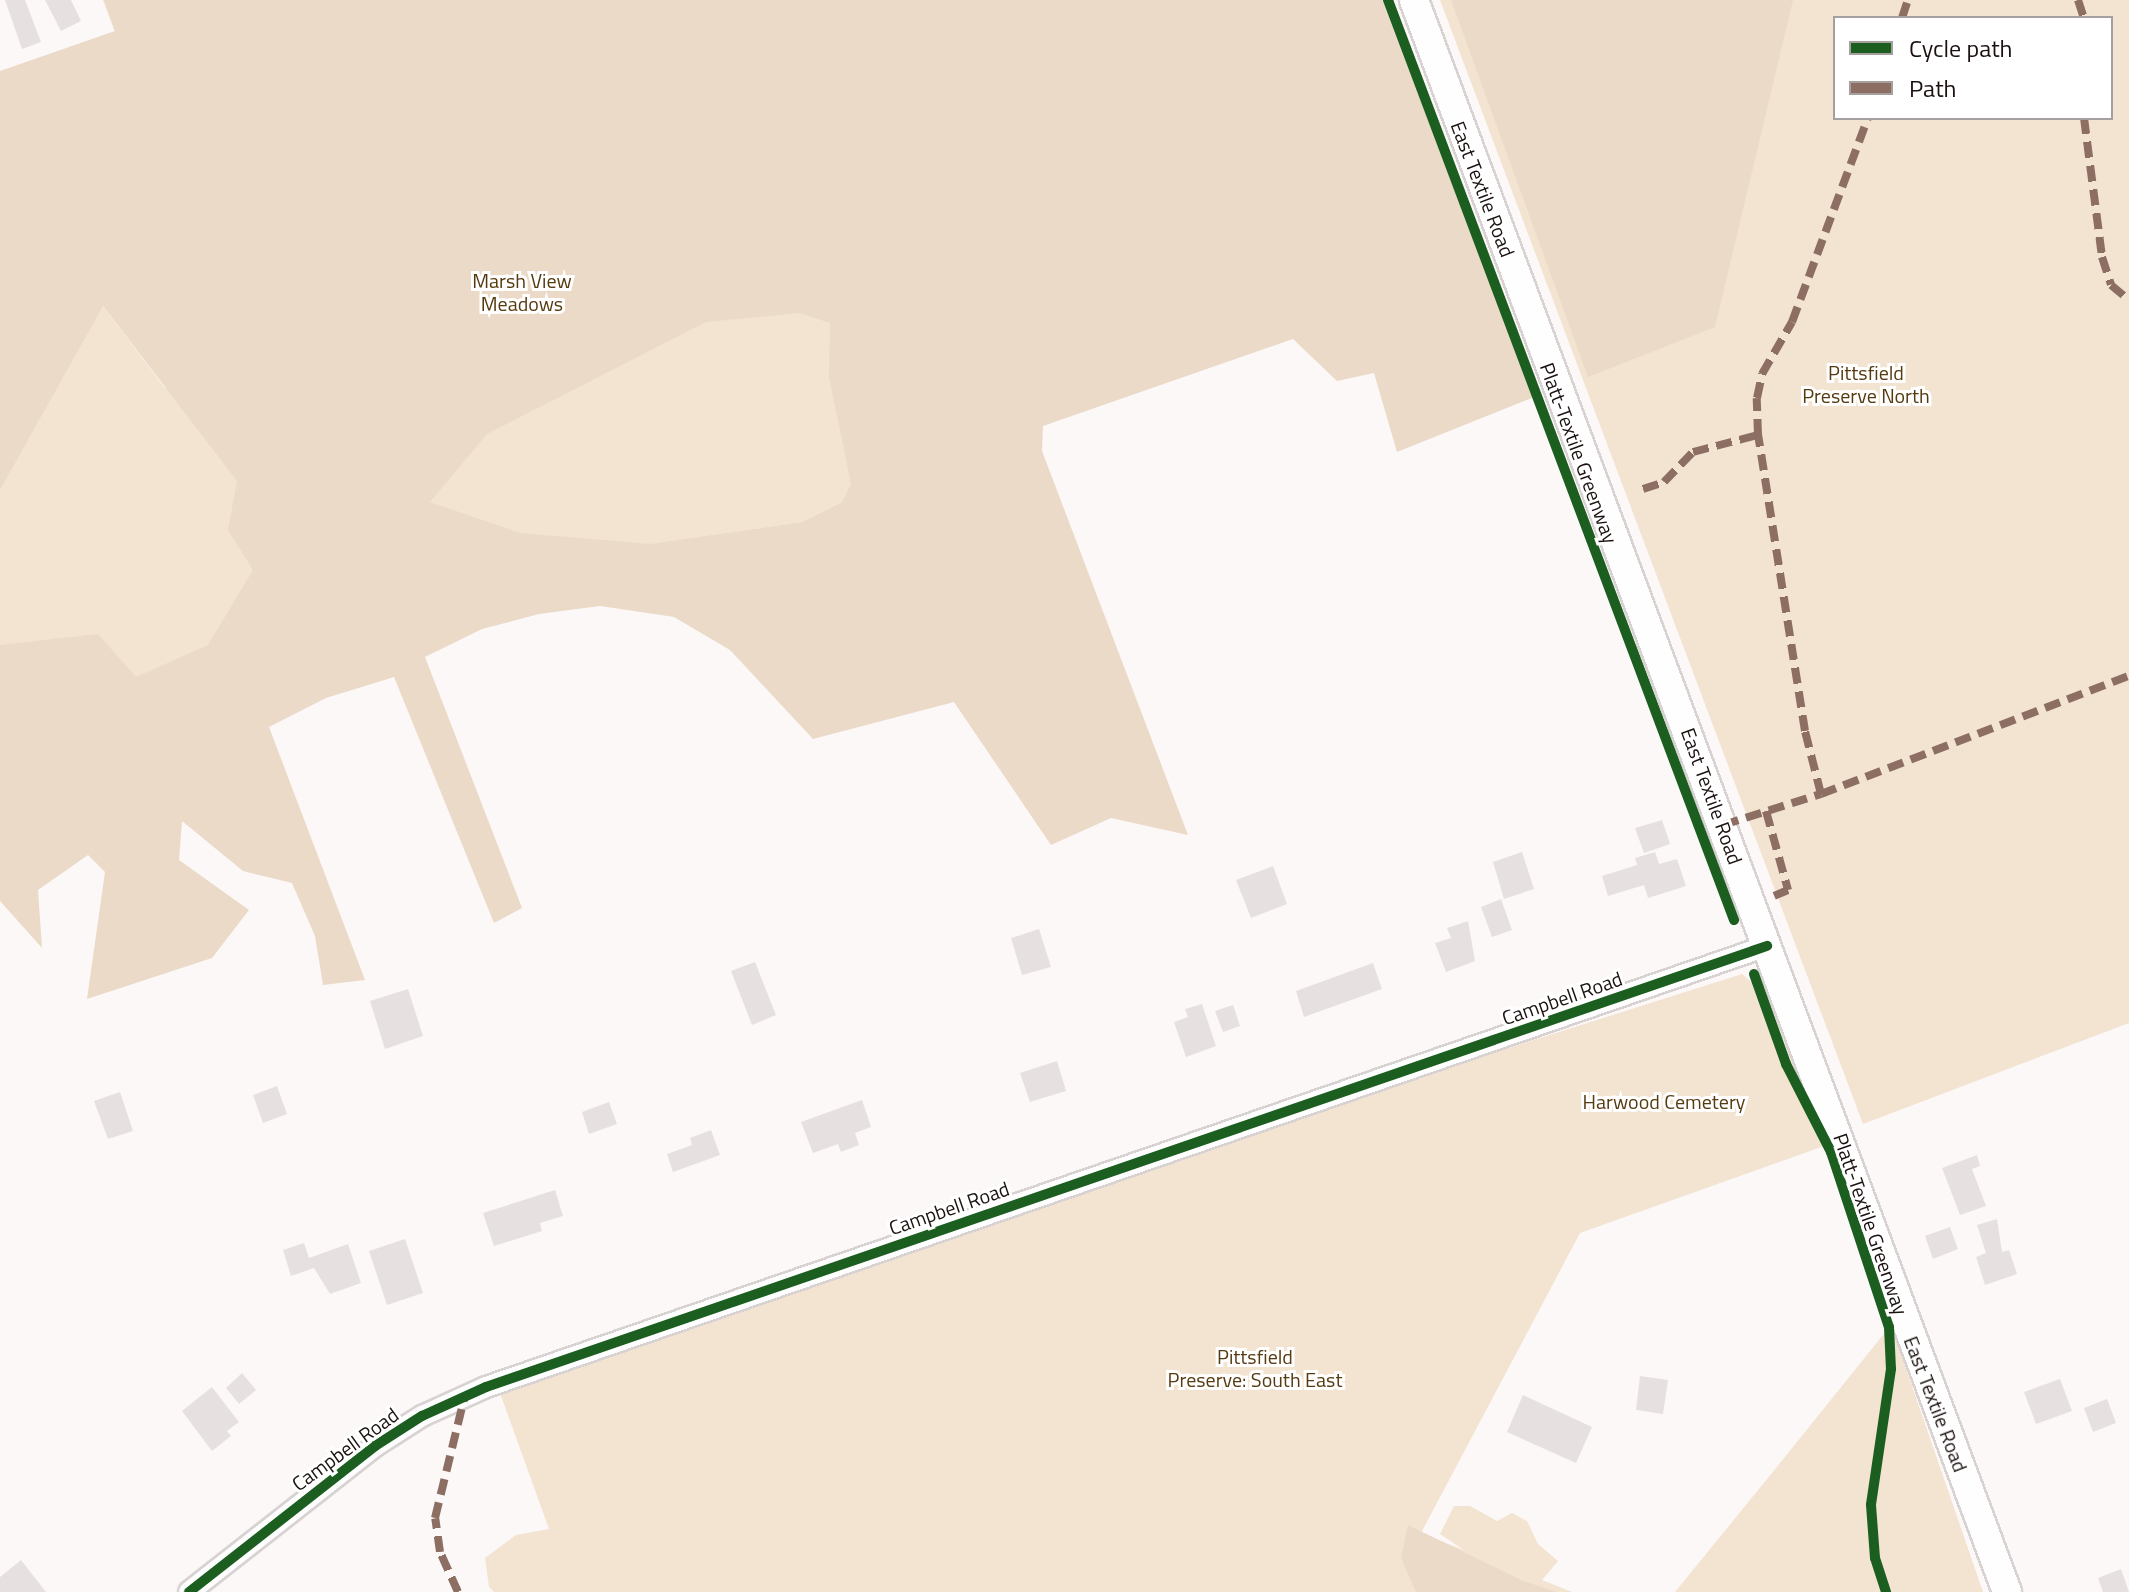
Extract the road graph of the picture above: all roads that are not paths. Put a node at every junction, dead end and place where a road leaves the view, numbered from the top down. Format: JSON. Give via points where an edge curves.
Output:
{"nodes":[{"id":1,"x":1414,"y":0,"type":"edge"},
{"id":2,"x":1767,"y":946,"type":"junction"},
{"id":3,"x":189,"y":1592,"type":"edge"},
{"id":4,"x":2007,"y":1592,"type":"edge"}],
"edges":[{"from":1,"to":2,"type":"main road","name":"East Textile Road"},
{"from":2,"to":3,"type":"street","name":"Campbell Road","via":[[486,1387],[422,1416],[375,1446]]},
{"from":2,"to":4,"type":"main road","name":"East Textile Road"}]}
